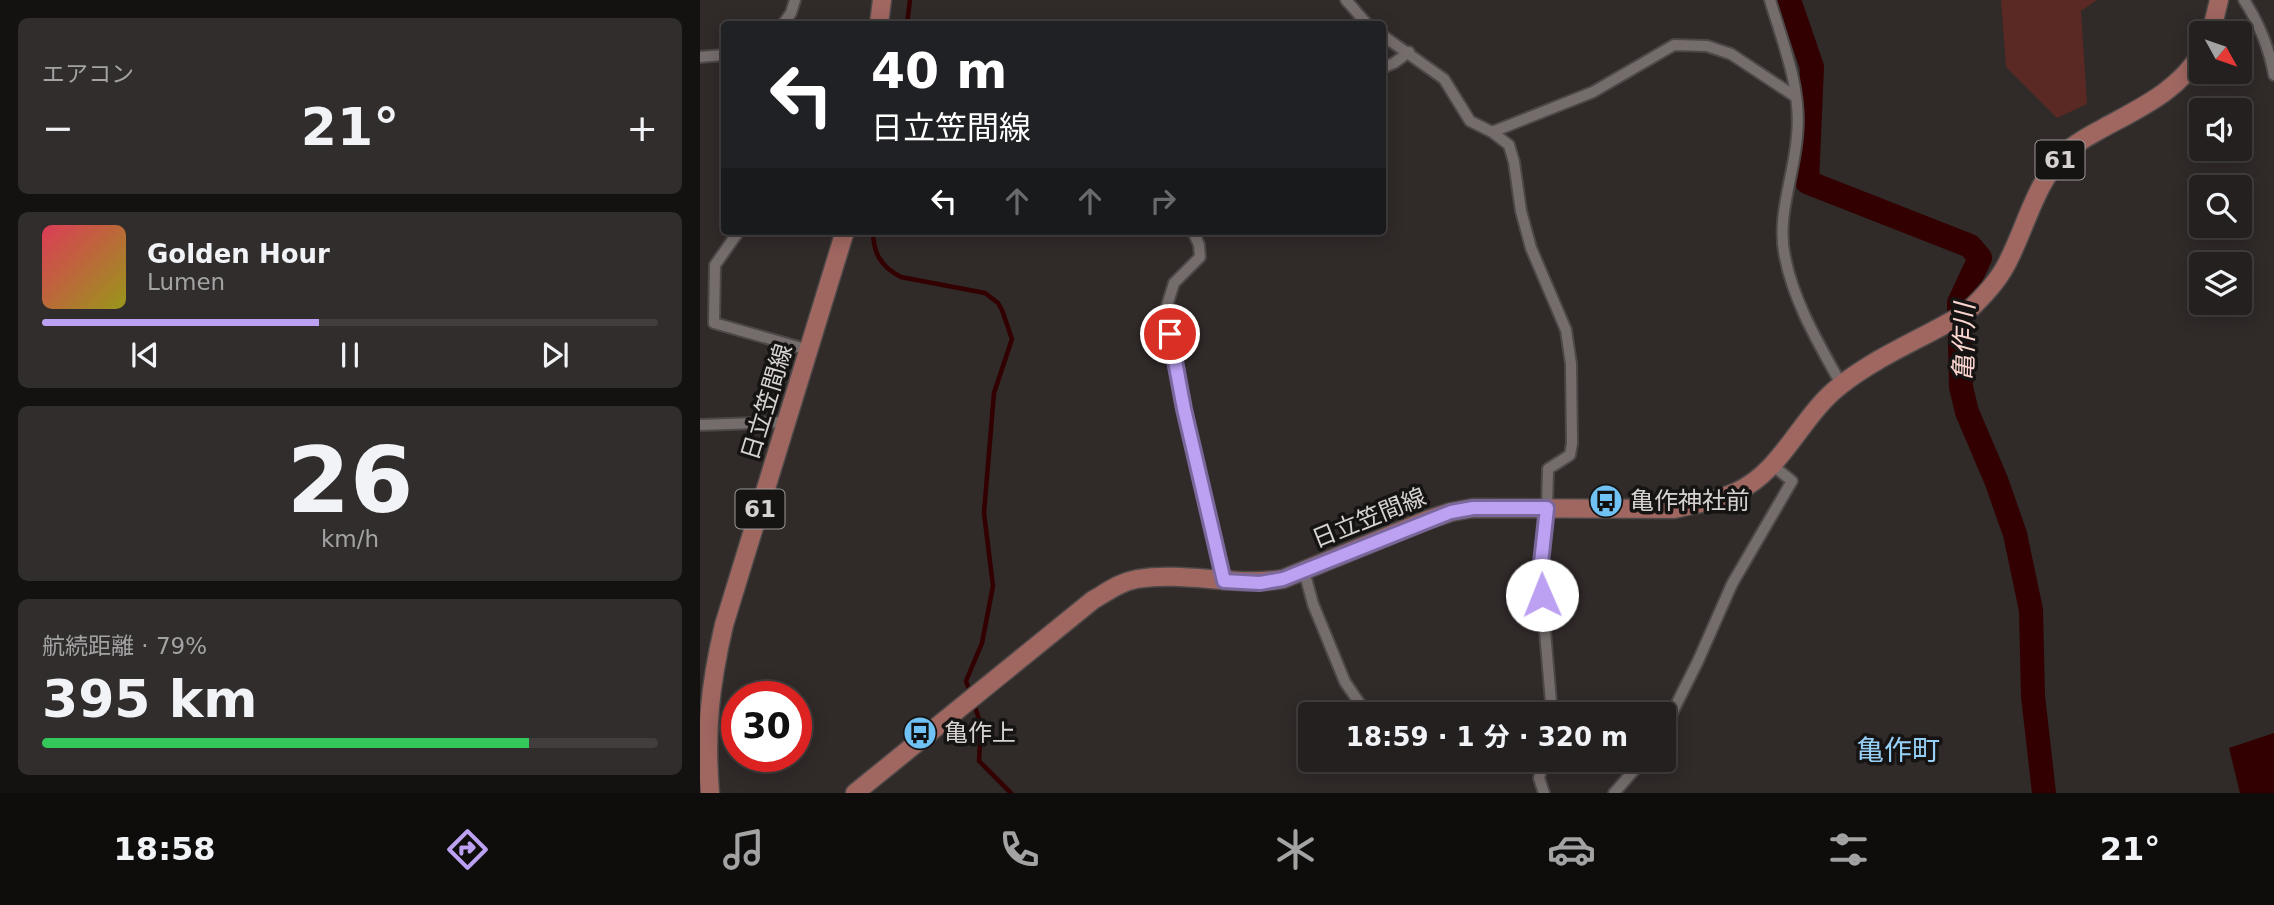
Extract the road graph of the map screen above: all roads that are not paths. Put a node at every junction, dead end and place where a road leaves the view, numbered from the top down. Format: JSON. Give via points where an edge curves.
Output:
{"nodes":[{"id":1,"x":795,"y":0,"type":"edge"},
{"id":2,"x":882,"y":0,"type":"edge"},
{"id":3,"x":1346,"y":0,"type":"edge"},
{"id":4,"x":1770,"y":0,"type":"edge"},
{"id":5,"x":2219,"y":0,"type":"edge"},
{"id":6,"x":2244,"y":0,"type":"edge"},
{"id":7,"x":785,"y":21,"type":"edge"},
{"id":8,"x":879,"y":21,"type":"edge"},
{"id":9,"x":1364,"y":21,"type":"edge"},
{"id":10,"x":2214,"y":21,"type":"edge"},
{"id":11,"x":1386,"y":38,"type":"edge"},
{"id":12,"x":1409,"y":52,"type":"junction"},
{"id":13,"x":721,"y":55,"type":"edge"},
{"id":14,"x":700,"y":57,"type":"edge"},
{"id":15,"x":1386,"y":66,"type":"edge"},
{"id":16,"x":2189,"y":71,"type":"edge"},
{"id":17,"x":2274,"y":75,"type":"edge"},
{"id":18,"x":1796,"y":97,"type":"junction"},
{"id":19,"x":1492,"y":132,"type":"junction"},
{"id":20,"x":737,"y":235,"type":"edge"},
{"id":21,"x":844,"y":235,"type":"edge"},
{"id":22,"x":1195,"y":235,"type":"edge"},
{"id":23,"x":809,"y":350,"type":"junction"},
{"id":24,"x":1841,"y":384,"type":"junction"},
{"id":25,"x":786,"y":422,"type":"junction"},
{"id":26,"x":700,"y":425,"type":"edge"},
{"id":27,"x":1772,"y":465,"type":"junction"},
{"id":28,"x":1547,"y":508,"type":"junction"},
{"id":29,"x":1304,"y":571,"type":"junction"},
{"id":30,"x":1224,"y":581,"type":"junction"},
{"id":31,"x":707,"y":672,"type":"edge"},
{"id":32,"x":1359,"y":702,"type":"edge"},
{"id":33,"x":1551,"y":702,"type":"edge"},
{"id":34,"x":1676,"y":705,"type":"edge"},
{"id":35,"x":1541,"y":772,"type":"edge"},
{"id":36,"x":1632,"y":772,"type":"edge"},
{"id":37,"x":710,"y":793,"type":"edge"},
{"id":38,"x":855,"y":793,"type":"edge"},
{"id":39,"x":1544,"y":793,"type":"edge"},
{"id":40,"x":1614,"y":793,"type":"edge"}],
"edges":[{"from":1,"to":7,"type":"street"},
{"from":2,"to":8,"type":"main road"},
{"from":3,"to":9,"type":"street"},
{"from":4,"to":18,"type":"street","via":[[1794,76]]},
{"from":5,"to":10,"type":"main road"},
{"from":6,"to":17,"type":"street","via":[[2256,17]]},
{"from":11,"to":12,"type":"street"},
{"from":12,"to":15,"type":"street"},
{"from":12,"to":19,"type":"street","via":[[1444,79],[1470,121]]},
{"from":13,"to":14,"type":"street"},
{"from":16,"to":24,"type":"main road","name":"日立笠間線","number":"61","via":[[2170,90],[2065,153],[2050,172],[2004,269],[1962,315]]},
{"from":18,"to":19,"type":"street","via":[[1731,54],[1707,46],[1674,45],[1593,92]]},
{"from":18,"to":24,"type":"street","via":[[1798,132],[1783,209],[1784,256],[1810,328]]},
{"from":19,"to":28,"type":"street","via":[[1509,145],[1531,247],[1566,330],[1571,364],[1572,443],[1570,455],[1548,469]]},
{"from":20,"to":23,"type":"street","via":[[715,265],[714,323]]},
{"from":21,"to":23,"type":"main road","name":"日立笠間線","number":"61"},
{"from":22,"to":30,"type":"street","via":[[1200,257],[1174,284],[1166,309]]},
{"from":23,"to":25,"type":"main road","name":"日立笠間線","number":"61"},
{"from":24,"to":27,"type":"main road","name":"日立笠間線","number":"61"},
{"from":25,"to":26,"type":"street"},
{"from":25,"to":31,"type":"main road","name":"日立笠間線","number":"61"},
{"from":27,"to":28,"type":"main road","name":"日立笠間線","number":"61","via":[[1738,491],[1674,509]]},
{"from":27,"to":34,"type":"street","via":[[1791,481],[1732,584]]},
{"from":28,"to":29,"type":"main road","name":"日立笠間線","number":"61","via":[[1451,512]]},
{"from":28,"to":33,"type":"street","via":[[1540,572]]},
{"from":29,"to":30,"type":"main road","name":"日立笠間線","number":"61","via":[[1260,583]]},
{"from":29,"to":32,"type":"street","via":[[1345,682]]},
{"from":30,"to":38,"type":"main road","name":"日立笠間線","number":"61","via":[[1136,579],[1093,600]]},
{"from":31,"to":37,"type":"main road","name":"日立笠間線","number":"61"},
{"from":35,"to":39,"type":"street"},
{"from":36,"to":40,"type":"street"}]}
